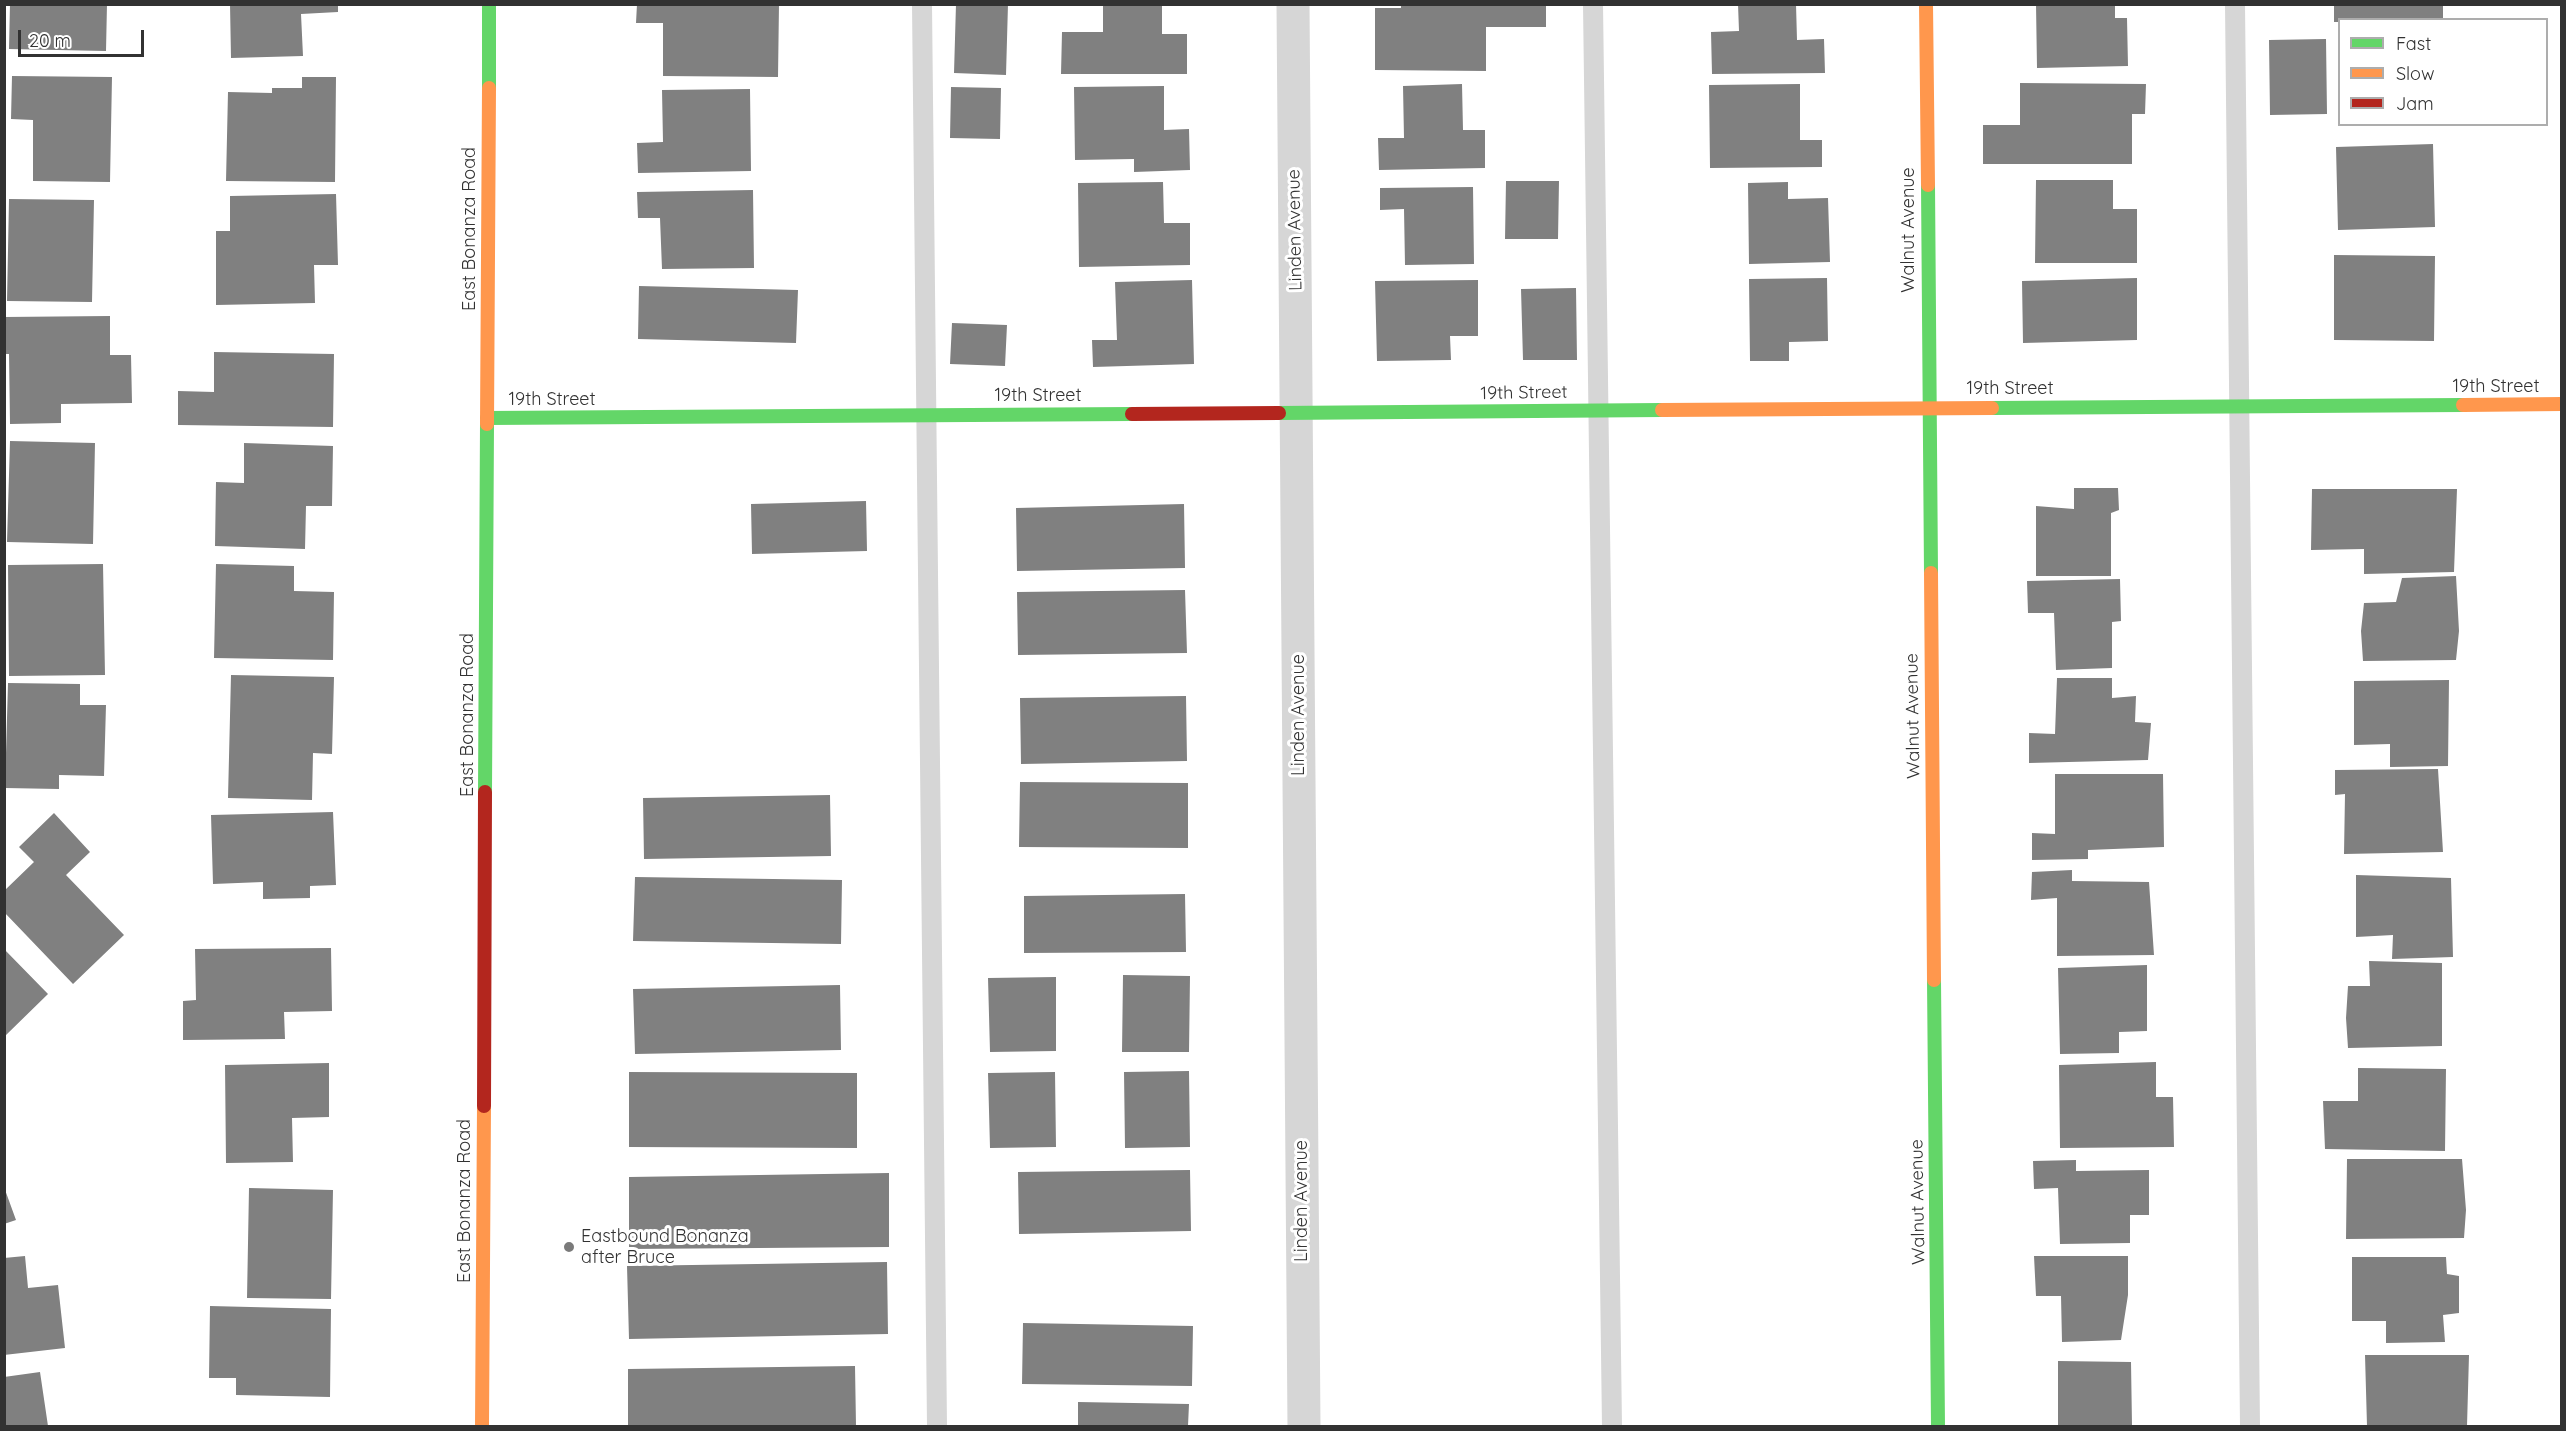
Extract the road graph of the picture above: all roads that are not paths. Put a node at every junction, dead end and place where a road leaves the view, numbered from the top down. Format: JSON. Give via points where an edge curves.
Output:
{"nodes":[{"id":1,"x":489,"y":4,"type":"edge"},
{"id":2,"x":922,"y":4,"type":"edge"},
{"id":3,"x":1293,"y":4,"type":"edge"},
{"id":4,"x":1593,"y":4,"type":"edge"},
{"id":5,"x":1926,"y":4,"type":"edge"},
{"id":6,"x":2235,"y":4,"type":"edge"},
{"id":7,"x":2562,"y":404,"type":"edge"},
{"id":8,"x":2239,"y":406,"type":"junction"},
{"id":9,"x":1929,"y":407,"type":"junction"},
{"id":10,"x":1598,"y":410,"type":"junction"},
{"id":11,"x":1297,"y":413,"type":"junction"},
{"id":12,"x":926,"y":415,"type":"junction"},
{"id":13,"x":487,"y":418,"type":"junction"},
{"id":14,"x":482,"y":1426,"type":"edge"},
{"id":15,"x":937,"y":1426,"type":"edge"},
{"id":16,"x":1304,"y":1426,"type":"edge"},
{"id":17,"x":1612,"y":1426,"type":"edge"},
{"id":18,"x":1938,"y":1426,"type":"edge"},
{"id":19,"x":2250,"y":1426,"type":"edge"}],
"edges":[{"from":1,"to":13,"type":"street","name":"East Bonanza Road"},
{"from":2,"to":12,"type":"lane"},
{"from":3,"to":11,"type":"street","name":"Linden Avenue"},
{"from":4,"to":10,"type":"lane"},
{"from":5,"to":9,"type":"street","name":"Walnut Avenue"},
{"from":6,"to":8,"type":"lane"},
{"from":7,"to":8,"type":"street","name":"19th Street"},
{"from":8,"to":9,"type":"street","name":"19th Street"},
{"from":8,"to":19,"type":"lane"},
{"from":9,"to":10,"type":"street","name":"19th Street"},
{"from":9,"to":18,"type":"street","name":"Walnut Avenue"},
{"from":10,"to":11,"type":"street","name":"19th Street"},
{"from":10,"to":17,"type":"lane"},
{"from":11,"to":12,"type":"street","name":"19th Street"},
{"from":11,"to":16,"type":"street","name":"Linden Avenue"},
{"from":12,"to":13,"type":"street","name":"19th Street"},
{"from":12,"to":15,"type":"lane"},
{"from":13,"to":14,"type":"street","name":"East Bonanza Road"}]}
